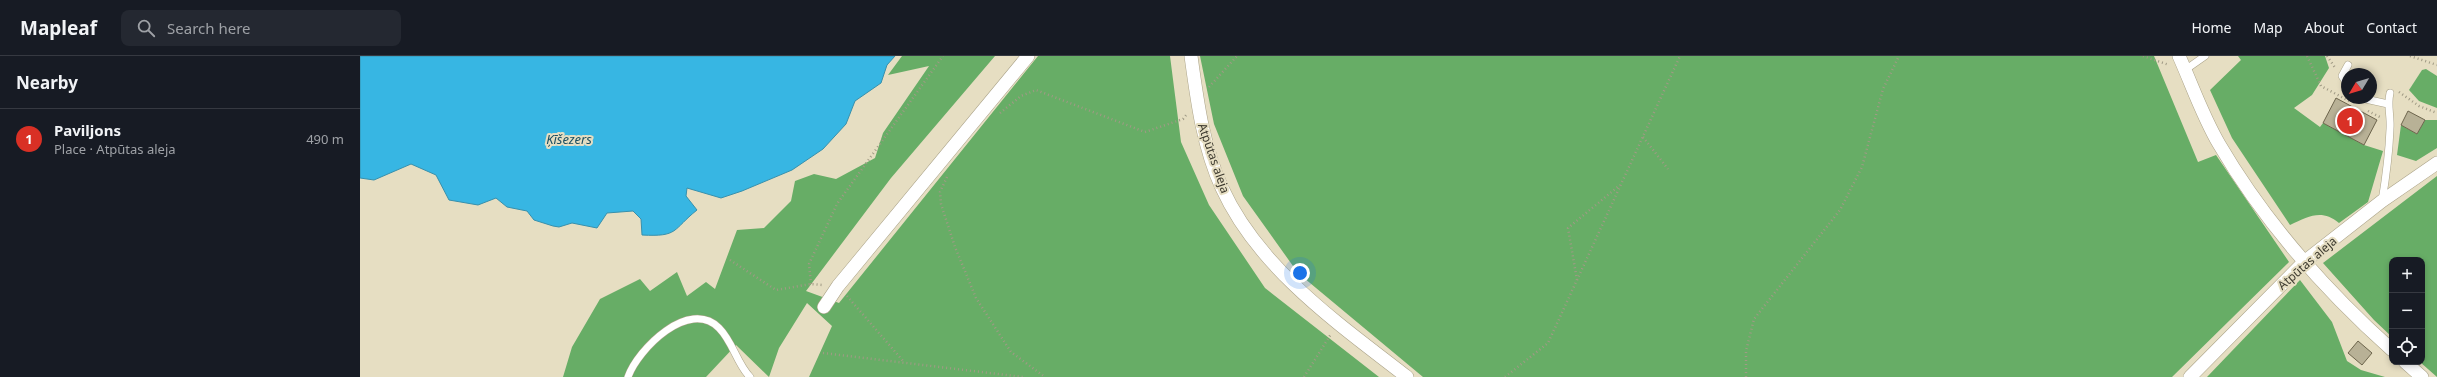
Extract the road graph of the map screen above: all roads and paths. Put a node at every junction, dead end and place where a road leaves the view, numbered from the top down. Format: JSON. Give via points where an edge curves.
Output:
{"nodes":[{"id":1,"x":943,"y":56,"type":"edge"},
{"id":2,"x":1028,"y":56,"type":"edge"},
{"id":3,"x":1191,"y":56,"type":"edge"},
{"id":4,"x":1237,"y":56,"type":"edge"},
{"id":5,"x":1680,"y":56,"type":"edge"},
{"id":6,"x":1899,"y":56,"type":"edge"},
{"id":7,"x":2143,"y":56,"type":"edge"},
{"id":8,"x":2179,"y":56,"type":"edge"},
{"id":9,"x":2205,"y":56,"type":"edge"},
{"id":10,"x":2307,"y":56,"type":"edge"},
{"id":11,"x":2410,"y":56,"type":"edge"},
{"id":12,"x":2431,"y":64,"type":"junction"},
{"id":13,"x":2348,"y":65,"type":"dead end"},
{"id":14,"x":2437,"y":65,"type":"edge"},
{"id":15,"x":2346,"y":68,"type":"edge"},
{"id":16,"x":2437,"y":68,"type":"edge"},
{"id":17,"x":2185,"y":70,"type":"junction"},
{"id":18,"x":2314,"y":73,"type":"dead end"},
{"id":19,"x":2392,"y":90,"type":"joint"},
{"id":20,"x":1197,"y":100,"type":"junction"},
{"id":21,"x":2377,"y":102,"type":"edge"},
{"id":22,"x":2388,"y":104,"type":"junction"},
{"id":23,"x":2437,"y":113,"type":"edge"},
{"id":24,"x":997,"y":115,"type":"dead end"},
{"id":25,"x":1643,"y":136,"type":"junction"},
{"id":26,"x":2437,"y":163,"type":"edge"},
{"id":27,"x":1668,"y":169,"type":"dead end"},
{"id":28,"x":948,"y":174,"type":"dead end"},
{"id":29,"x":1621,"y":184,"type":"junction"},
{"id":30,"x":2382,"y":201,"type":"junction"},
{"id":31,"x":730,"y":260,"type":"dead end"},
{"id":32,"x":2304,"y":262,"type":"junction"},
{"id":33,"x":1577,"y":280,"type":"junction"},
{"id":34,"x":811,"y":284,"type":"junction"},
{"id":35,"x":838,"y":286,"type":"junction"},
{"id":36,"x":824,"y":307,"type":"dead end"},
{"id":37,"x":1338,"y":323,"type":"junction"},
{"id":38,"x":2389,"y":347,"type":"edge"},
{"id":39,"x":823,"y":353,"type":"dead end"},
{"id":40,"x":904,"y":362,"type":"junction"},
{"id":41,"x":2409,"y":365,"type":"edge"},
{"id":42,"x":628,"y":377,"type":"edge"},
{"id":43,"x":750,"y":377,"type":"edge"},
{"id":44,"x":1023,"y":377,"type":"edge"},
{"id":45,"x":1045,"y":377,"type":"edge"},
{"id":46,"x":1304,"y":377,"type":"edge"},
{"id":47,"x":1407,"y":377,"type":"edge"},
{"id":48,"x":1505,"y":377,"type":"edge"},
{"id":49,"x":1746,"y":377,"type":"edge"},
{"id":50,"x":2190,"y":377,"type":"edge"},
{"id":51,"x":2422,"y":377,"type":"edge"}],
"edges":[{"from":1,"to":34,"type":"path","via":[[837,204],[809,264]]},
{"from":2,"to":35,"type":"street"},
{"from":3,"to":20,"type":"street","name":"Atpūtas aleja"},
{"from":4,"to":20,"type":"path"},
{"from":5,"to":25,"type":"path"},
{"from":6,"to":49,"type":"path","via":[[1882,89],[1862,167],[1840,210],[1754,319],[1746,351]]},
{"from":7,"to":17,"type":"path"},
{"from":8,"to":17,"type":"street"},
{"from":9,"to":17,"type":"lane"},
{"from":10,"to":18,"type":"path"},
{"from":11,"to":12,"type":"path"},
{"from":12,"to":14,"type":"path"},
{"from":12,"to":16,"type":"path"},
{"from":13,"to":15,"type":"lane"},
{"from":17,"to":32,"type":"street","via":[[2218,144],[2248,189]]},
{"from":19,"to":22,"type":"lane"},
{"from":19,"to":23,"type":"path"},
{"from":20,"to":24,"type":"path","via":[[1183,120],[1145,132],[1036,90],[1021,96]]},
{"from":20,"to":37,"type":"street","name":"Atpūtas aleja","via":[[1205,138],[1222,188],[1248,232],[1286,276]]},
{"from":21,"to":22,"type":"lane"},
{"from":22,"to":30,"type":"lane","via":[[2391,123]]},
{"from":25,"to":27,"type":"path"},
{"from":25,"to":29,"type":"path"},
{"from":26,"to":30,"type":"street","name":"Atpūtas aleja"},
{"from":28,"to":45,"type":"path","via":[[940,192],[941,204],[976,298],[1011,352]]},
{"from":29,"to":33,"type":"path"},
{"from":29,"to":33,"type":"path","via":[[1568,228]]},
{"from":30,"to":32,"type":"street","name":"Atpūtas aleja"},
{"from":31,"to":34,"type":"path","via":[[776,290]]},
{"from":32,"to":38,"type":"street"},
{"from":32,"to":50,"type":"street","name":"Atpūtas aleja"},
{"from":33,"to":48,"type":"path","via":[[1548,343]]},
{"from":34,"to":35,"type":"path"},
{"from":35,"to":36,"type":"street"},
{"from":35,"to":40,"type":"path"},
{"from":37,"to":46,"type":"path"},
{"from":37,"to":47,"type":"street","name":"Atpūtas aleja"},
{"from":39,"to":40,"type":"path"},
{"from":40,"to":44,"type":"path"},
{"from":41,"to":51,"type":"street"},
{"from":42,"to":43,"type":"lane","via":[[637,358],[651,342],[677,325],[695,319],[708,321],[720,329]]}]}
